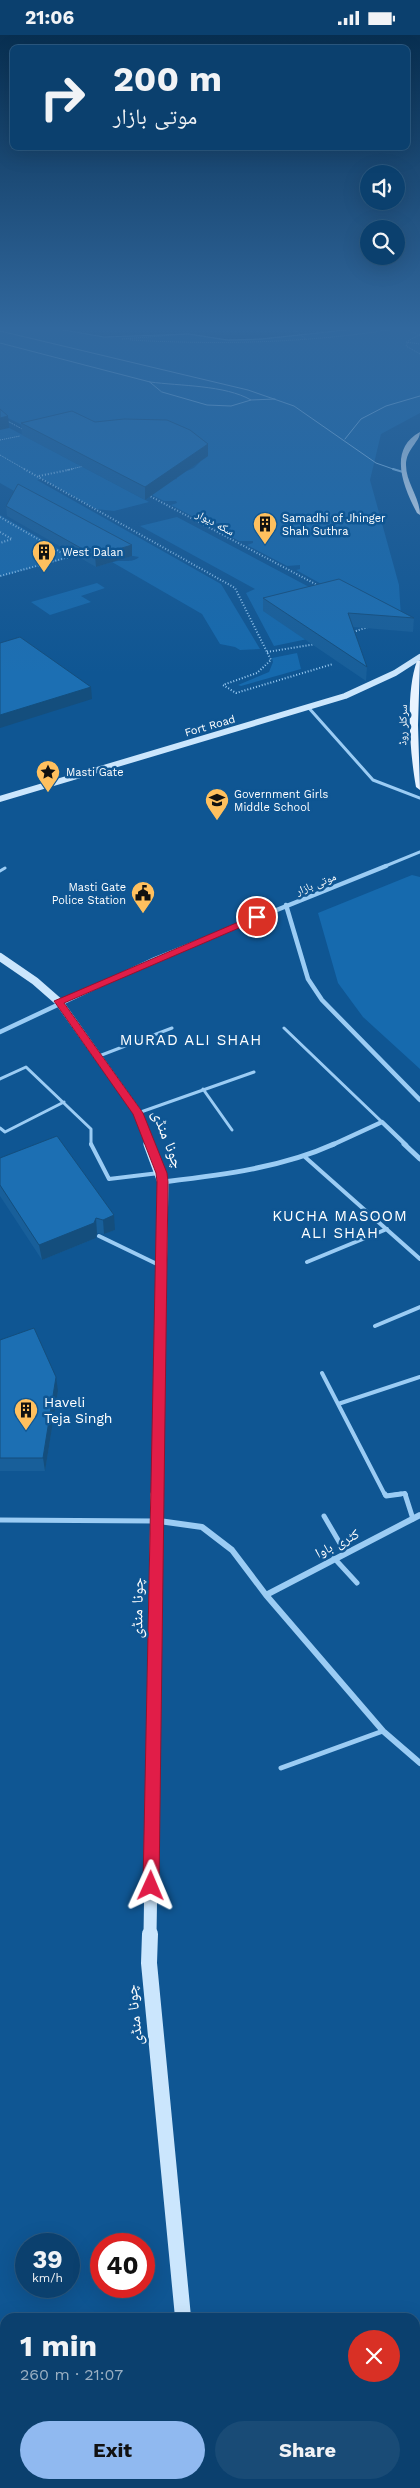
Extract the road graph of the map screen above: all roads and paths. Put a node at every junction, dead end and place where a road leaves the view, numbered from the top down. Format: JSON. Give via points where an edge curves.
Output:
{"nodes":[{"id":1,"x":351,"y":443,"type":"edge"},
{"id":2,"x":411,"y":443,"type":"edge"},
{"id":3,"x":0,"y":455,"type":"edge"},
{"id":4,"x":86,"y":465,"type":"edge"},
{"id":5,"x":402,"y":472,"type":"junction"},
{"id":6,"x":39,"y":476,"type":"junction"},
{"id":7,"x":148,"y":496,"type":"edge"},
{"id":8,"x":420,"y":513,"type":"edge"},
{"id":9,"x":0,"y":517,"type":"edge"},
{"id":10,"x":0,"y":532,"type":"edge"},
{"id":11,"x":0,"y":543,"type":"edge"},
{"id":12,"x":0,"y":576,"type":"edge"},
{"id":13,"x":324,"y":589,"type":"edge"},
{"id":14,"x":376,"y":625,"type":"edge"},
{"id":15,"x":348,"y":634,"type":"edge"},
{"id":16,"x":320,"y":643,"type":"edge"},
{"id":17,"x":267,"y":652,"type":"junction"},
{"id":18,"x":420,"y":657,"type":"edge"},
{"id":19,"x":420,"y":663,"type":"edge"},
{"id":20,"x":333,"y":664,"type":"edge"},
{"id":21,"x":308,"y":707,"type":"junction"},
{"id":22,"x":418,"y":765,"type":"edge"},
{"id":23,"x":420,"y":787,"type":"edge"},
{"id":24,"x":420,"y":798,"type":"edge"},
{"id":25,"x":0,"y":799,"type":"edge"},
{"id":26,"x":420,"y":851,"type":"edge"},
{"id":27,"x":5,"y":868,"type":"dead end"},
{"id":28,"x":0,"y":871,"type":"edge"},
{"id":29,"x":286,"y":905,"type":"junction"},
{"id":30,"x":0,"y":957,"type":"edge"},
{"id":31,"x":59,"y":1001,"type":"junction"},
{"id":32,"x":172,"y":1028,"type":"dead end"},
{"id":33,"x":284,"y":1028,"type":"dead end"},
{"id":34,"x":0,"y":1032,"type":"edge"},
{"id":35,"x":96,"y":1057,"type":"junction"},
{"id":36,"x":254,"y":1072,"type":"dead end"},
{"id":37,"x":0,"y":1079,"type":"edge"},
{"id":38,"x":204,"y":1089,"type":"junction"},
{"id":39,"x":420,"y":1100,"type":"edge"},
{"id":40,"x":64,"y":1102,"type":"junction"},
{"id":41,"x":138,"y":1113,"type":"junction"},
{"id":42,"x":382,"y":1123,"type":"junction"},
{"id":43,"x":0,"y":1128,"type":"edge"},
{"id":44,"x":232,"y":1131,"type":"dead end"},
{"id":45,"x":305,"y":1157,"type":"junction"},
{"id":46,"x":420,"y":1159,"type":"edge"},
{"id":47,"x":162,"y":1177,"type":"junction"},
{"id":48,"x":387,"y":1229,"type":"junction"},
{"id":49,"x":99,"y":1236,"type":"edge"},
{"id":50,"x":420,"y":1259,"type":"edge"},
{"id":51,"x":307,"y":1262,"type":"dead end"},
{"id":52,"x":161,"y":1266,"type":"junction"},
{"id":53,"x":420,"y":1307,"type":"edge"},
{"id":54,"x":375,"y":1326,"type":"dead end"},
{"id":55,"x":322,"y":1373,"type":"dead end"},
{"id":56,"x":420,"y":1377,"type":"edge"},
{"id":57,"x":338,"y":1404,"type":"junction"},
{"id":58,"x":420,"y":1515,"type":"edge"},
{"id":59,"x":324,"y":1516,"type":"dead end"},
{"id":60,"x":413,"y":1519,"type":"junction"},
{"id":61,"x":0,"y":1520,"type":"edge"},
{"id":62,"x":159,"y":1521,"type":"junction"},
{"id":63,"x":345,"y":1552,"type":"junction"},
{"id":64,"x":334,"y":1558,"type":"junction"},
{"id":65,"x":357,"y":1583,"type":"dead end"},
{"id":66,"x":266,"y":1595,"type":"junction"},
{"id":67,"x":383,"y":1731,"type":"junction"},
{"id":68,"x":420,"y":1763,"type":"edge"},
{"id":69,"x":281,"y":1768,"type":"dead end"},
{"id":70,"x":183,"y":2313,"type":"edge"}],
"edges":[{"from":1,"to":5,"type":"lane","via":[[376,463]]},
{"from":2,"to":5,"type":"main road","via":[[402,458]]},
{"from":3,"to":6,"type":"path"},
{"from":4,"to":6,"type":"path"},
{"from":5,"to":8,"type":"main road"},
{"from":6,"to":17,"type":"path","via":[[235,588]]},
{"from":7,"to":13,"type":"path","name":"سکه دیوار"},
{"from":9,"to":12,"type":"path","via":[[69,557]]},
{"from":10,"to":11,"type":"path","via":[[12,539]]},
{"from":14,"to":15,"type":"path"},
{"from":16,"to":17,"type":"path"},
{"from":17,"to":20,"type":"path","via":[[271,660],[268,667],[223,685],[236,693]]},
{"from":18,"to":21,"type":"street","name":"Fort Road","via":[[345,696]]},
{"from":19,"to":22,"type":"main road","name":"سرکلر روڈ","via":[[413,709],[413,740]]},
{"from":21,"to":24,"type":"street","via":[[373,780]]},
{"from":21,"to":25,"type":"street","name":"Fort Road"},
{"from":22,"to":23,"type":"main road","name":"سرکلر روڈ"},
{"from":26,"to":29,"type":"street","name":"موتی بازار"},
{"from":27,"to":28,"type":"lane"},
{"from":29,"to":31,"type":"street","name":"موتی بازار"},
{"from":29,"to":39,"type":"street","via":[[308,979],[322,1000]]},
{"from":30,"to":31,"type":"street","name":"چونا منڈی"},
{"from":31,"to":34,"type":"street","name":"موتی بازار"},
{"from":31,"to":35,"type":"street","name":"چونا منڈی"},
{"from":32,"to":35,"type":"lane"},
{"from":33,"to":42,"type":"lane"},
{"from":35,"to":41,"type":"street","name":"چونا منڈی"},
{"from":36,"to":38,"type":"lane"},
{"from":37,"to":40,"type":"lane","via":[[26,1067]]},
{"from":38,"to":41,"type":"lane"},
{"from":38,"to":44,"type":"lane"},
{"from":40,"to":43,"type":"lane","via":[[5,1132]]},
{"from":40,"to":47,"type":"lane","via":[[91,1129],[88,1137],[109,1179]]},
{"from":41,"to":47,"type":"street","name":"چونا منڈی"},
{"from":42,"to":45,"type":"street"},
{"from":42,"to":46,"type":"street"},
{"from":45,"to":47,"type":"street","via":[[217,1175]]},
{"from":45,"to":48,"type":"lane"},
{"from":47,"to":52,"type":"street","name":"چونا منڈی"},
{"from":48,"to":50,"type":"lane"},
{"from":48,"to":51,"type":"lane"},
{"from":49,"to":52,"type":"lane"},
{"from":52,"to":62,"type":"street","name":"چونا منڈی"},
{"from":53,"to":54,"type":"lane"},
{"from":55,"to":57,"type":"lane"},
{"from":56,"to":57,"type":"lane"},
{"from":57,"to":60,"type":"lane","via":[[386,1496],[405,1493]]},
{"from":58,"to":60,"type":"street","name":"کٹری باوا"},
{"from":59,"to":63,"type":"lane"},
{"from":60,"to":63,"type":"street","name":"کٹری باوا"},
{"from":61,"to":62,"type":"lane"},
{"from":62,"to":66,"type":"street","via":[[202,1527],[232,1550]]},
{"from":62,"to":70,"type":"street","name":"چونا منڈی","via":[[149,1963]]},
{"from":63,"to":64,"type":"street","name":"کٹری باوا"},
{"from":64,"to":65,"type":"lane"},
{"from":64,"to":66,"type":"street","name":"کٹری باوا"},
{"from":66,"to":67,"type":"street"},
{"from":67,"to":68,"type":"street"},
{"from":67,"to":69,"type":"lane"}]}
